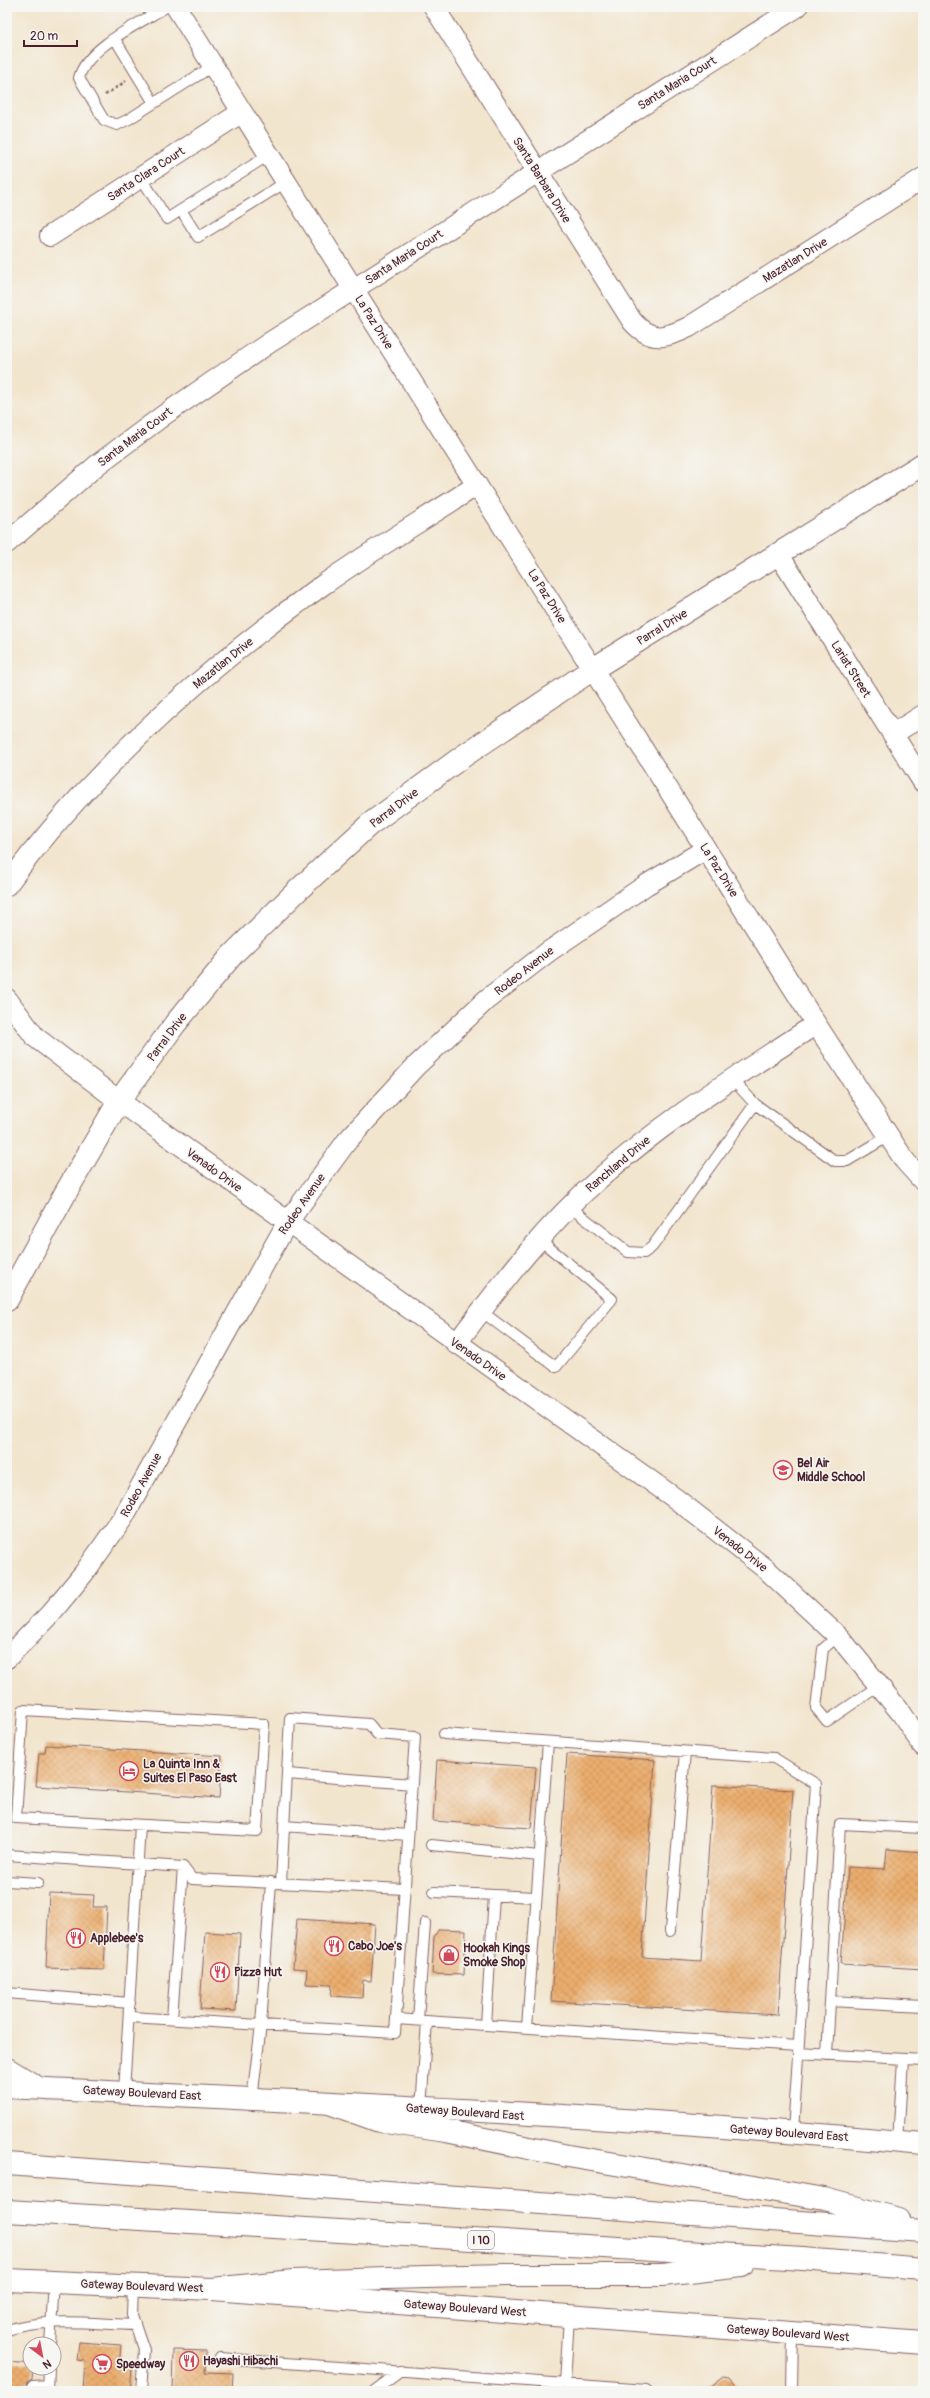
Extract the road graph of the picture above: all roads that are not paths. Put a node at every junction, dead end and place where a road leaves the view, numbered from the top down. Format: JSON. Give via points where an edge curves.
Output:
{"nodes":[{"id":1,"x":166,"y":7,"type":"edge"},
{"id":2,"x":176,"y":7,"type":"edge"},
{"id":3,"x":434,"y":7,"type":"edge"},
{"id":4,"x":797,"y":7,"type":"edge"},
{"id":5,"x":115,"y":39,"type":"junction"},
{"id":6,"x":213,"y":66,"type":"junction"},
{"id":7,"x":154,"y":103,"type":"junction"},
{"id":8,"x":242,"y":112,"type":"junction"},
{"id":9,"x":269,"y":155,"type":"junction"},
{"id":10,"x":537,"y":172,"type":"junction"},
{"id":11,"x":141,"y":177,"type":"junction"},
{"id":12,"x":923,"y":178,"type":"edge"},
{"id":13,"x":286,"y":182,"type":"junction"},
{"id":14,"x":181,"y":210,"type":"junction"},
{"id":15,"x":50,"y":236,"type":"dead end"},
{"id":16,"x":354,"y":290,"type":"junction"},
{"id":17,"x":664,"y":337,"type":"joint"},
{"id":18,"x":923,"y":464,"type":"edge"},
{"id":19,"x":477,"y":485,"type":"junction"},
{"id":20,"x":7,"y":543,"type":"edge"},
{"id":21,"x":779,"y":555,"type":"junction"},
{"id":22,"x":593,"y":669,"type":"junction"},
{"id":23,"x":923,"y":715,"type":"edge"},
{"id":24,"x":893,"y":734,"type":"junction"},
{"id":25,"x":923,"y":782,"type":"edge"},
{"id":26,"x":706,"y":849,"type":"junction"},
{"id":27,"x":7,"y":885,"type":"edge"},
{"id":28,"x":7,"y":999,"type":"edge"},
{"id":29,"x":816,"y":1024,"type":"junction"},
{"id":30,"x":732,"y":1079,"type":"junction"},
{"id":31,"x":119,"y":1102,"type":"junction"},
{"id":32,"x":756,"y":1104,"type":"junction"},
{"id":33,"x":889,"y":1136,"type":"junction"},
{"id":34,"x":923,"y":1181,"type":"edge"},
{"id":35,"x":570,"y":1207,"type":"junction"},
{"id":36,"x":287,"y":1223,"type":"junction"},
{"id":37,"x":540,"y":1240,"type":"junction"},
{"id":38,"x":7,"y":1300,"type":"edge"},
{"id":39,"x":482,"y":1311,"type":"junction"},
{"id":40,"x":456,"y":1344,"type":"junction"},
{"id":41,"x":838,"y":1636,"type":"junction"},
{"id":42,"x":7,"y":1658,"type":"edge"},
{"id":43,"x":880,"y":1685,"type":"junction"},
{"id":44,"x":444,"y":1734,"type":"dead end"},
{"id":45,"x":548,"y":1742,"type":"junction"},
{"id":46,"x":923,"y":1746,"type":"edge"},
{"id":47,"x":685,"y":1752,"type":"junction"},
{"id":48,"x":287,"y":1774,"type":"junction"},
{"id":49,"x":412,"y":1784,"type":"junction"},
{"id":50,"x":140,"y":1825,"type":"junction"},
{"id":51,"x":284,"y":1826,"type":"junction"},
{"id":52,"x":923,"y":1828,"type":"edge"},
{"id":53,"x":408,"y":1835,"type":"junction"},
{"id":54,"x":431,"y":1845,"type":"dead end"},
{"id":55,"x":7,"y":1855,"type":"edge"},
{"id":56,"x":539,"y":1856,"type":"junction"},
{"id":57,"x":138,"y":1864,"type":"junction"},
{"id":58,"x":183,"y":1867,"type":"junction"},
{"id":59,"x":7,"y":1881,"type":"edge"},
{"id":60,"x":276,"y":1882,"type":"junction"},
{"id":61,"x":38,"y":1883,"type":"dead end"},
{"id":62,"x":405,"y":1889,"type":"junction"},
{"id":63,"x":434,"y":1892,"type":"dead end"},
{"id":64,"x":494,"y":1895,"type":"junction"},
{"id":65,"x":536,"y":1897,"type":"junction"},
{"id":66,"x":425,"y":1923,"type":"dead end"},
{"id":67,"x":670,"y":1931,"type":"dead end"},
{"id":68,"x":7,"y":1993,"type":"edge"},
{"id":69,"x":830,"y":2001,"type":"junction"},
{"id":70,"x":130,"y":2003,"type":"junction"},
{"id":71,"x":923,"y":2006,"type":"edge"},
{"id":72,"x":130,"y":2017,"type":"junction"},
{"id":73,"x":172,"y":2019,"type":"junction"},
{"id":74,"x":396,"y":2019,"type":"junction"},
{"id":75,"x":423,"y":2021,"type":"junction"},
{"id":76,"x":261,"y":2025,"type":"junction"},
{"id":77,"x":486,"y":2025,"type":"junction"},
{"id":78,"x":527,"y":2028,"type":"junction"},
{"id":79,"x":798,"y":2049,"type":"junction"},
{"id":80,"x":827,"y":2055,"type":"junction"},
{"id":81,"x":903,"y":2059,"type":"junction"},
{"id":82,"x":923,"y":2060,"type":"edge"},
{"id":83,"x":8,"y":2083,"type":"edge"},
{"id":84,"x":124,"y":2092,"type":"junction"},
{"id":85,"x":252,"y":2099,"type":"junction"},
{"id":86,"x":329,"y":2103,"type":"junction"},
{"id":87,"x":421,"y":2109,"type":"junction"},
{"id":88,"x":792,"y":2132,"type":"junction"},
{"id":89,"x":898,"y":2142,"type":"junction"},
{"id":90,"x":923,"y":2144,"type":"edge"},
{"id":91,"x":7,"y":2164,"type":"edge"},
{"id":92,"x":7,"y":2211,"type":"edge"},
{"id":93,"x":923,"y":2226,"type":"edge"},
{"id":94,"x":923,"y":2231,"type":"edge"},
{"id":95,"x":803,"y":2259,"type":"junction"},
{"id":96,"x":923,"y":2269,"type":"edge"},
{"id":97,"x":7,"y":2280,"type":"edge"},
{"id":98,"x":54,"y":2282,"type":"junction"},
{"id":99,"x":132,"y":2286,"type":"junction"},
{"id":100,"x":212,"y":2289,"type":"junction"},
{"id":101,"x":569,"y":2316,"type":"junction"},
{"id":102,"x":52,"y":2323,"type":"junction"},
{"id":103,"x":135,"y":2325,"type":"junction"},
{"id":104,"x":7,"y":2330,"type":"edge"},
{"id":105,"x":794,"y":2333,"type":"junction"},
{"id":106,"x":51,"y":2336,"type":"edge"},
{"id":107,"x":923,"y":2343,"type":"edge"},
{"id":108,"x":220,"y":2358,"type":"dead end"},
{"id":109,"x":401,"y":2372,"type":"junction"},
{"id":110,"x":49,"y":2376,"type":"edge"},
{"id":111,"x":32,"y":2386,"type":"dead end"},
{"id":112,"x":48,"y":2388,"type":"edge"},
{"id":113,"x":566,"y":2388,"type":"edge"},
{"id":114,"x":646,"y":2390,"type":"edge"},
{"id":115,"x":140,"y":2391,"type":"edge"},
{"id":116,"x":374,"y":2391,"type":"edge"},
{"id":117,"x":792,"y":2391,"type":"edge"}],
"edges":[{"from":1,"to":5,"type":"lane"},
{"from":2,"to":6,"type":"street","name":"La Paz Drive"},
{"from":3,"to":10,"type":"street","name":"Santa Barbara Drive"},
{"from":4,"to":10,"type":"street","name":"Santa Maria Court"},
{"from":5,"to":7,"type":"lane"},
{"from":5,"to":7,"type":"lane","via":[[98,49],[81,68],[79,78],[93,102],[104,120],[117,125]]},
{"from":6,"to":7,"type":"lane"},
{"from":6,"to":8,"type":"street","name":"La Paz Drive"},
{"from":8,"to":9,"type":"street","name":"La Paz Drive"},
{"from":8,"to":11,"type":"street","name":"Santa Clara Court"},
{"from":9,"to":13,"type":"street","name":"La Paz Drive"},
{"from":9,"to":14,"type":"lane"},
{"from":10,"to":16,"type":"street","name":"Santa Maria Court"},
{"from":10,"to":17,"type":"street","name":"Santa Barbara Drive","via":[[632,321],[641,331],[651,336]]},
{"from":11,"to":14,"type":"lane","via":[[167,218]]},
{"from":11,"to":15,"type":"street","name":"Santa Clara Court"},
{"from":12,"to":17,"type":"street","name":"Mazatlan Drive","via":[[689,327]]},
{"from":13,"to":14,"type":"lane","via":[[198,237]]},
{"from":13,"to":16,"type":"street","name":"La Paz Drive"},
{"from":16,"to":19,"type":"street","name":"La Paz Drive"},
{"from":16,"to":20,"type":"street","name":"Santa Maria Court","via":[[269,343],[164,415],[97,465]]},
{"from":18,"to":21,"type":"main road","name":"Parral Drive"},
{"from":19,"to":22,"type":"street","name":"La Paz Drive"},
{"from":19,"to":27,"type":"street","name":"Mazatlan Drive","via":[[320,586],[174,703],[101,774],[35,848]]},
{"from":21,"to":22,"type":"main road","name":"Parral Drive"},
{"from":21,"to":24,"type":"street","name":"Lariat Street"},
{"from":22,"to":26,"type":"street","name":"La Paz Drive"},
{"from":22,"to":31,"type":"main road","name":"Parral Drive","via":[[462,757],[370,824],[297,891],[228,960],[175,1024]]},
{"from":23,"to":24,"type":"street"},
{"from":24,"to":25,"type":"street","name":"Lariat Street"},
{"from":26,"to":29,"type":"street","name":"La Paz Drive"},
{"from":26,"to":36,"type":"street","name":"Rodeo Avenue","via":[[646,885],[548,952],[486,1000],[415,1067],[347,1141]]},
{"from":28,"to":31,"type":"street","name":"Venado Drive","via":[[35,1037]]},
{"from":29,"to":30,"type":"street","name":"Ranchland Drive"},
{"from":29,"to":33,"type":"street","name":"La Paz Drive"},
{"from":30,"to":32,"type":"lane"},
{"from":30,"to":35,"type":"street","name":"Ranchland Drive","via":[[645,1141],[598,1179]]},
{"from":31,"to":36,"type":"street","name":"Venado Drive"},
{"from":31,"to":38,"type":"main road","name":"Parral Drive"},
{"from":32,"to":33,"type":"lane","via":[[834,1161],[847,1161]]},
{"from":32,"to":35,"type":"lane","via":[[652,1247],[644,1253],[628,1252]]},
{"from":33,"to":34,"type":"street","name":"La Paz Drive","via":[[905,1162]]},
{"from":35,"to":37,"type":"street","name":"Ranchland Drive"},
{"from":36,"to":40,"type":"street","name":"Venado Drive"},
{"from":36,"to":42,"type":"street","name":"Rodeo Avenue","via":[[123,1518],[51,1614]]},
{"from":37,"to":39,"type":"street","name":"Ranchland Drive"},
{"from":37,"to":39,"type":"lane","via":[[612,1299],[556,1367]]},
{"from":39,"to":40,"type":"street","name":"Ranchland Drive"},
{"from":40,"to":41,"type":"street","name":"Venado Drive","via":[[676,1499],[766,1569]]},
{"from":41,"to":43,"type":"street","name":"Venado Drive"},
{"from":41,"to":43,"type":"lane","via":[[823,1649],[816,1708],[827,1721]]},
{"from":43,"to":46,"type":"street","name":"Venado Drive"},
{"from":44,"to":45,"type":"lane"},
{"from":45,"to":47,"type":"lane"},
{"from":45,"to":56,"type":"lane"},
{"from":47,"to":67,"type":"lane"},
{"from":47,"to":79,"type":"lane","via":[[774,1758],[816,1784]]},
{"from":48,"to":49,"type":"lane"},
{"from":48,"to":49,"type":"lane","via":[[290,1718],[370,1724],[377,1734],[415,1737]]},
{"from":48,"to":51,"type":"lane"},
{"from":49,"to":53,"type":"lane"},
{"from":50,"to":50,"type":"lane","via":[[258,1831],[264,1724],[23,1710],[16,1818]]},
{"from":50,"to":57,"type":"lane"},
{"from":51,"to":53,"type":"lane"},
{"from":51,"to":60,"type":"lane"},
{"from":52,"to":69,"type":"lane","via":[[840,1824]]},
{"from":53,"to":62,"type":"lane"},
{"from":54,"to":56,"type":"lane"},
{"from":55,"to":57,"type":"lane"},
{"from":56,"to":65,"type":"lane"},
{"from":57,"to":58,"type":"lane"},
{"from":57,"to":70,"type":"lane"},
{"from":58,"to":60,"type":"lane","via":[[192,1879]]},
{"from":58,"to":73,"type":"lane"},
{"from":59,"to":61,"type":"lane"},
{"from":60,"to":62,"type":"lane"},
{"from":60,"to":76,"type":"lane"},
{"from":62,"to":74,"type":"lane"},
{"from":63,"to":64,"type":"lane"},
{"from":64,"to":65,"type":"lane"},
{"from":64,"to":77,"type":"lane"},
{"from":65,"to":78,"type":"lane"},
{"from":66,"to":75,"type":"lane"},
{"from":68,"to":70,"type":"lane"},
{"from":69,"to":71,"type":"lane"},
{"from":69,"to":80,"type":"lane"},
{"from":70,"to":72,"type":"lane"},
{"from":72,"to":73,"type":"lane"},
{"from":72,"to":84,"type":"lane"},
{"from":73,"to":76,"type":"lane"},
{"from":74,"to":75,"type":"lane"},
{"from":74,"to":76,"type":"lane","via":[[395,2033]]},
{"from":75,"to":77,"type":"lane"},
{"from":75,"to":87,"type":"lane"},
{"from":76,"to":85,"type":"lane"},
{"from":77,"to":78,"type":"lane"},
{"from":78,"to":79,"type":"lane"},
{"from":79,"to":80,"type":"lane"},
{"from":79,"to":88,"type":"lane"},
{"from":80,"to":81,"type":"lane"},
{"from":81,"to":82,"type":"lane"},
{"from":81,"to":89,"type":"lane"},
{"from":83,"to":84,"type":"main road","name":"Gateway Boulevard East","via":[[38,2088]]},
{"from":84,"to":85,"type":"main road","name":"Gateway Boulevard East"},
{"from":85,"to":86,"type":"main road","name":"Gateway Boulevard East"},
{"from":86,"to":87,"type":"main road","name":"Gateway Boulevard East"},
{"from":86,"to":93,"type":"main road","via":[[379,2121],[824,2199]]},
{"from":87,"to":88,"type":"main road","name":"Gateway Boulevard East"},
{"from":88,"to":89,"type":"main road","name":"Gateway Boulevard East"},
{"from":89,"to":90,"type":"main road","name":"Gateway Boulevard East"},
{"from":91,"to":94,"type":"main road"},
{"from":92,"to":95,"type":"main road","number":"I 10"},
{"from":95,"to":96,"type":"main road","number":"I 10"},
{"from":95,"to":100,"type":"main road","via":[[662,2275],[506,2274],[293,2281]]},
{"from":97,"to":98,"type":"main road","name":"Gateway Boulevard West"},
{"from":98,"to":99,"type":"main road","name":"Gateway Boulevard West"},
{"from":98,"to":102,"type":"lane"},
{"from":99,"to":100,"type":"main road","name":"Gateway Boulevard West"},
{"from":99,"to":103,"type":"lane","via":[[132,2315]]},
{"from":100,"to":101,"type":"main road","name":"Gateway Boulevard West"},
{"from":101,"to":105,"type":"main road","name":"Gateway Boulevard West"},
{"from":101,"to":113,"type":"lane"},
{"from":102,"to":103,"type":"lane"},
{"from":102,"to":104,"type":"lane","via":[[21,2325]]},
{"from":102,"to":106,"type":"lane"},
{"from":103,"to":115,"type":"lane","via":[[144,2350]]},
{"from":105,"to":107,"type":"main road","name":"Gateway Boulevard West"},
{"from":105,"to":117,"type":"lane"},
{"from":108,"to":109,"type":"lane"},
{"from":109,"to":113,"type":"lane"},
{"from":109,"to":116,"type":"lane"},
{"from":110,"to":112,"type":"lane"},
{"from":111,"to":112,"type":"lane"},
{"from":113,"to":114,"type":"lane"}]}
